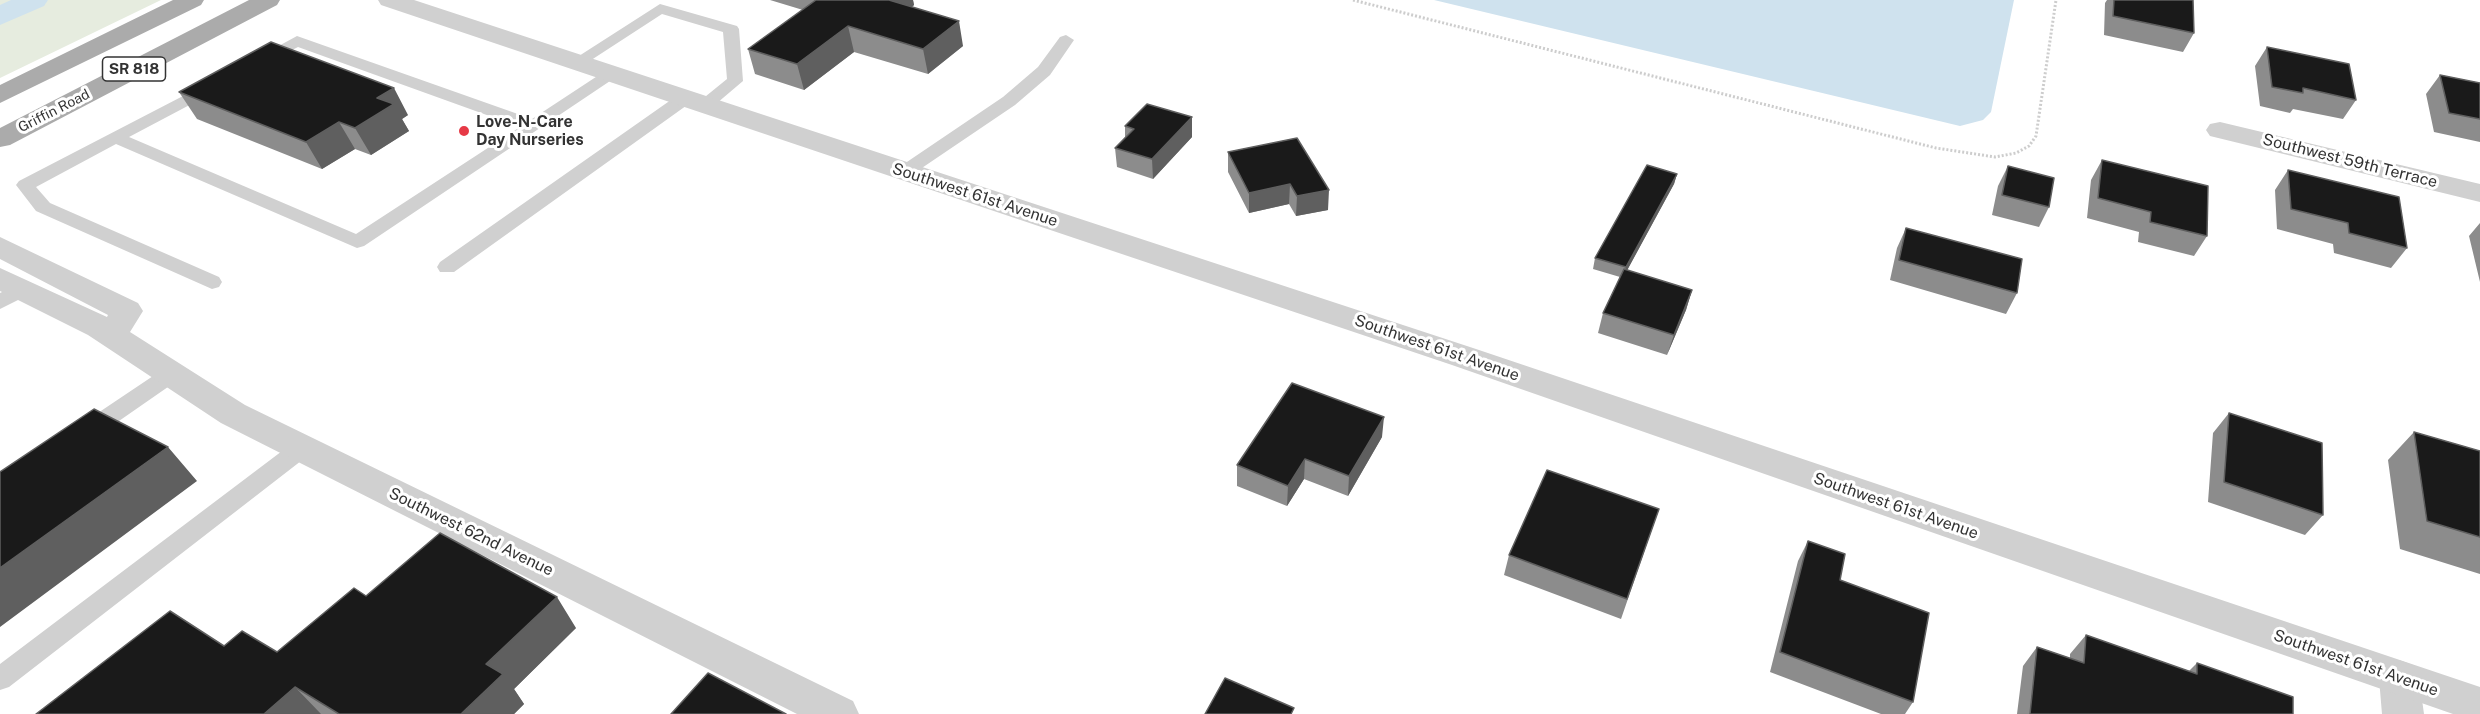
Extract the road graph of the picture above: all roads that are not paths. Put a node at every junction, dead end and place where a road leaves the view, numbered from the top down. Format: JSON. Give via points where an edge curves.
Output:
{"nodes":[{"id":1,"x":192,"y":0,"type":"edge"},
{"id":2,"x":268,"y":0,"type":"edge"},
{"id":3,"x":390,"y":0,"type":"edge"},
{"id":4,"x":1066,"y":40,"type":"dead end"},
{"id":5,"x":576,"y":63,"type":"junction"},
{"id":6,"x":246,"y":68,"type":"edge"},
{"id":7,"x":611,"y":75,"type":"junction"},
{"id":8,"x":226,"y":78,"type":"edge"},
{"id":9,"x":0,"y":95,"type":"edge"},
{"id":10,"x":694,"y":102,"type":"junction"},
{"id":11,"x":532,"y":125,"type":"junction"},
{"id":12,"x":2220,"y":130,"type":"dead end"},
{"id":13,"x":115,"y":137,"type":"junction"},
{"id":14,"x":0,"y":139,"type":"edge"},
{"id":15,"x":904,"y":172,"type":"junction"},
{"id":16,"x":2480,"y":193,"type":"edge"},
{"id":17,"x":0,"y":247,"type":"edge"},
{"id":18,"x":447,"y":267,"type":"dead end"},
{"id":19,"x":212,"y":282,"type":"dead end"},
{"id":20,"x":8,"y":290,"type":"edge"},
{"id":21,"x":112,"y":335,"type":"junction"},
{"id":22,"x":170,"y":375,"type":"junction"},
{"id":23,"x":66,"y":446,"type":"edge"},
{"id":24,"x":302,"y":448,"type":"junction"},
{"id":25,"x":0,"y":679,"type":"edge"},
{"id":26,"x":2401,"y":696,"type":"edge"},
{"id":27,"x":2480,"y":705,"type":"edge"},
{"id":28,"x":838,"y":714,"type":"edge"}],
"edges":[{"from":1,"to":9,"type":"main road","number":"SR 818"},
{"from":2,"to":14,"type":"main road","name":"Griffin Road","number":"SR 818"},
{"from":3,"to":5,"type":"street","name":"Southwest 61st Avenue"},
{"from":4,"to":15,"type":"lane","via":[[1044,71],[1009,101]]},
{"from":5,"to":7,"type":"street","name":"Southwest 61st Avenue"},
{"from":5,"to":10,"type":"lane","via":[[660,9],[730,28],[735,81]]},
{"from":6,"to":11,"type":"lane","via":[[297,41]]},
{"from":7,"to":10,"type":"street","name":"Southwest 61st Avenue"},
{"from":7,"to":11,"type":"lane"},
{"from":8,"to":13,"type":"lane"},
{"from":10,"to":15,"type":"street","name":"Southwest 61st Avenue"},
{"from":10,"to":18,"type":"lane"},
{"from":11,"to":13,"type":"lane","via":[[357,242]]},
{"from":12,"to":16,"type":"street","name":"Southwest 59th Terrace"},
{"from":13,"to":19,"type":"lane","via":[[25,185],[43,207]]},
{"from":15,"to":26,"type":"street","name":"Southwest 61st Avenue","via":[[1464,357]]},
{"from":17,"to":21,"type":"street","via":[[127,310]]},
{"from":20,"to":21,"type":"street","name":"Southwest 62nd Avenue"},
{"from":21,"to":22,"type":"street","name":"Southwest 62nd Avenue"},
{"from":22,"to":23,"type":"lane"},
{"from":22,"to":24,"type":"street","name":"Southwest 62nd Avenue","via":[[233,414]]},
{"from":24,"to":25,"type":"lane"},
{"from":24,"to":28,"type":"street","name":"Southwest 62nd Avenue"},
{"from":26,"to":27,"type":"street","name":"Southwest 61st Avenue"}]}
